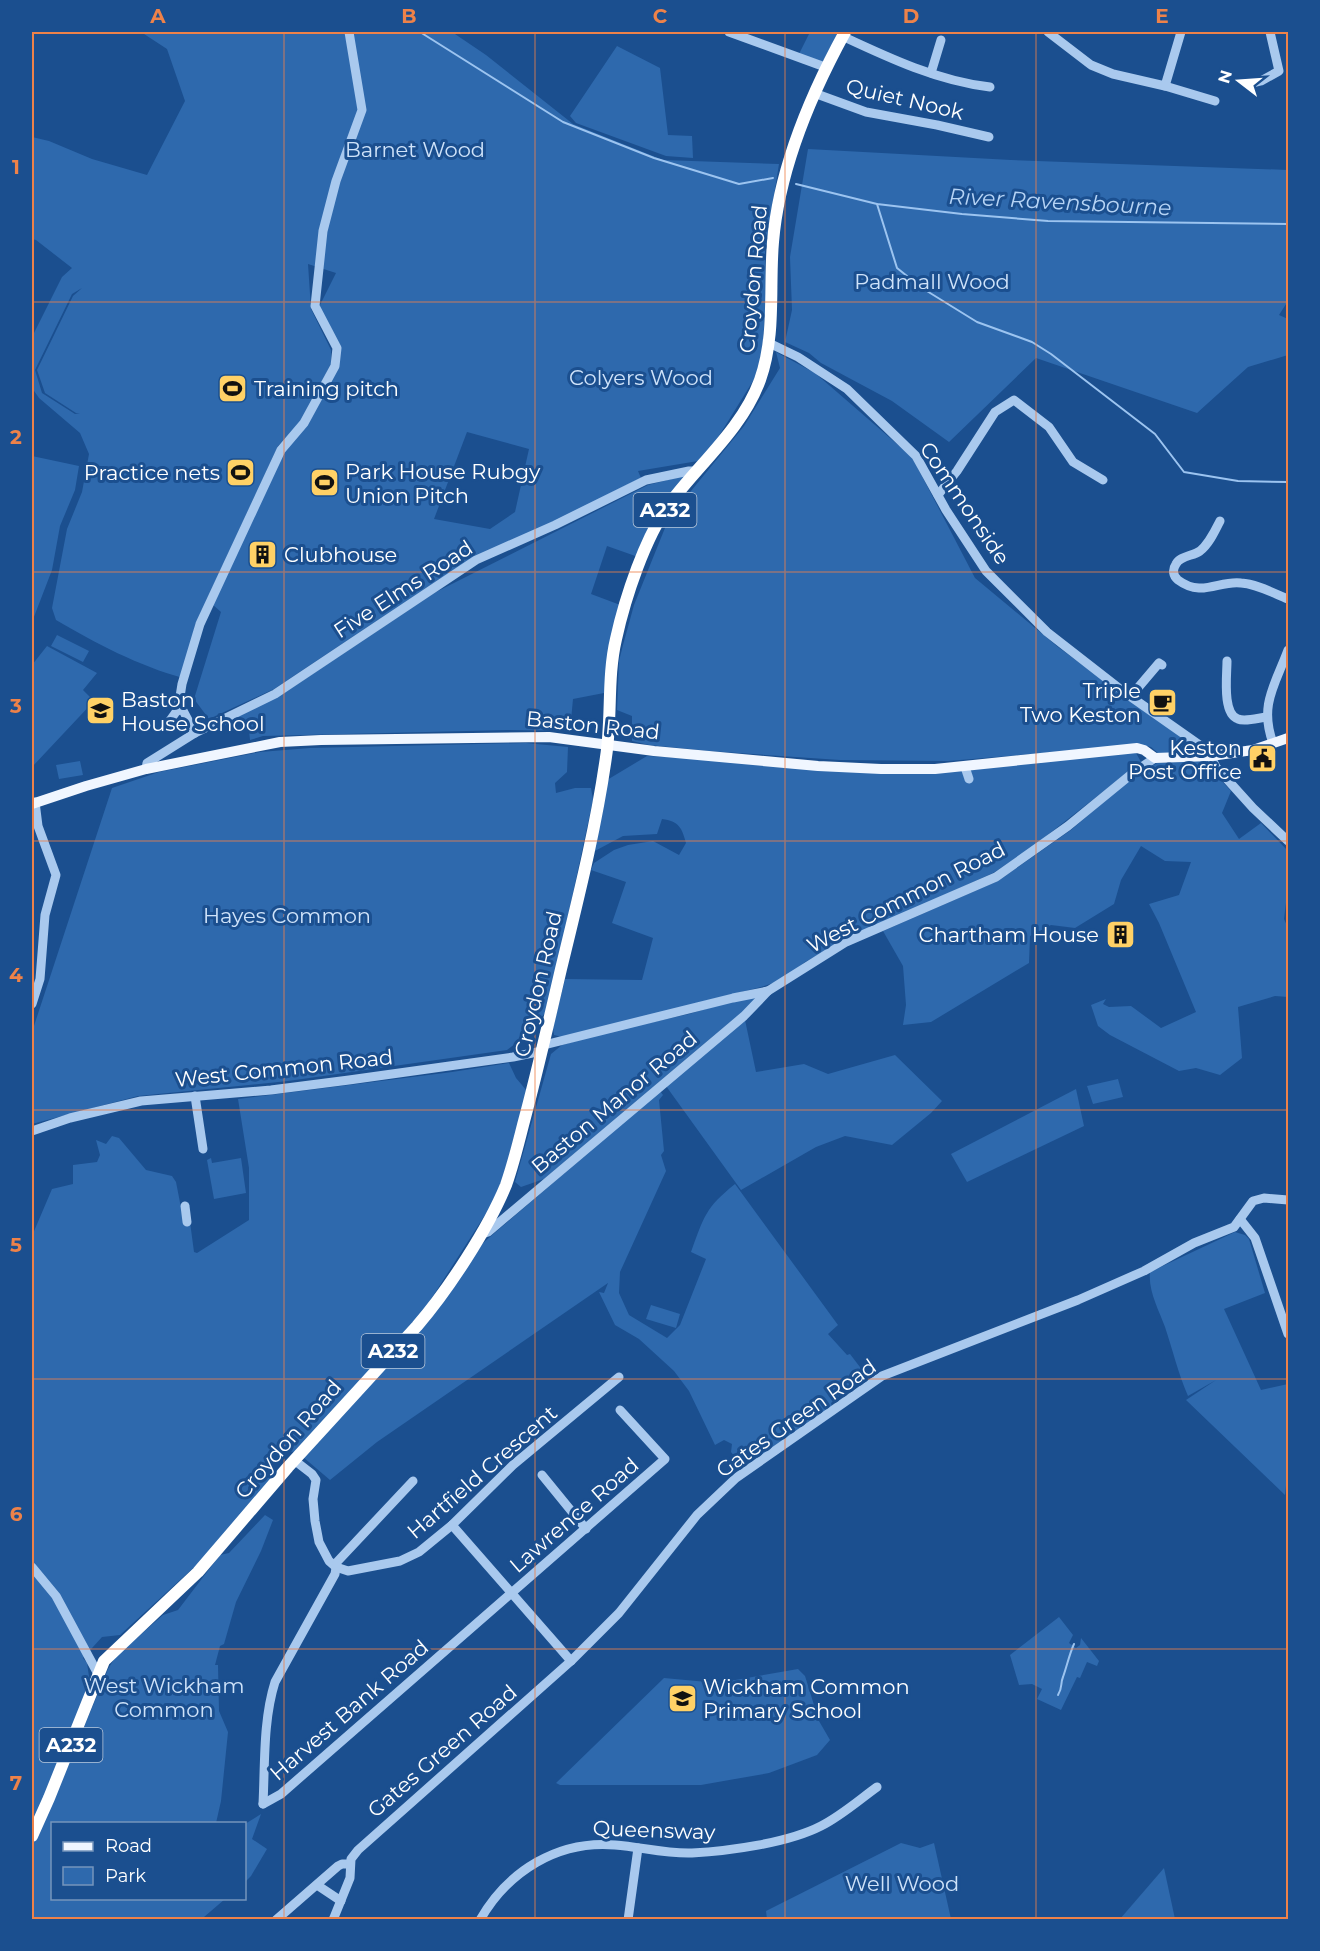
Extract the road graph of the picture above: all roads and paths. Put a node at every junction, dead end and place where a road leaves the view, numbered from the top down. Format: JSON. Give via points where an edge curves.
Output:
{"nodes":[{"id":1,"x":349,"y":32,"type":"edge"},
{"id":2,"x":729,"y":32,"type":"edge"},
{"id":3,"x":1048,"y":32,"type":"edge"},
{"id":4,"x":1066,"y":32,"type":"edge"},
{"id":5,"x":1181,"y":32,"type":"edge"},
{"id":6,"x":1270,"y":32,"type":"edge"},
{"id":7,"x":843,"y":34,"type":"edge"},
{"id":8,"x":941,"y":40,"type":"dead end"},
{"id":9,"x":1063,"y":44,"type":"junction"},
{"id":10,"x":825,"y":67,"type":"junction"},
{"id":11,"x":931,"y":73,"type":"junction"},
{"id":12,"x":1250,"y":84,"type":"dead end"},
{"id":13,"x":1165,"y":86,"type":"junction"},
{"id":14,"x":990,"y":87,"type":"dead end"},
{"id":15,"x":814,"y":93,"type":"junction"},
{"id":16,"x":1215,"y":101,"type":"dead end"},
{"id":17,"x":989,"y":137,"type":"dead end"},
{"id":18,"x":769,"y":343,"type":"junction"},
{"id":19,"x":697,"y":471,"type":"junction"},
{"id":20,"x":1103,"y":480,"type":"dead end"},
{"id":21,"x":938,"y":495,"type":"junction"},
{"id":22,"x":1220,"y":521,"type":"dead end"},
{"id":23,"x":1288,"y":599,"type":"edge"},
{"id":24,"x":1288,"y":650,"type":"edge"},
{"id":25,"x":1227,"y":661,"type":"dead end"},
{"id":26,"x":1162,"y":665,"type":"dead end"},
{"id":27,"x":1131,"y":696,"type":"junction"},
{"id":28,"x":181,"y":709,"type":"junction"},
{"id":29,"x":1266,"y":717,"type":"junction"},
{"id":30,"x":166,"y":726,"type":"dead end"},
{"id":31,"x":195,"y":733,"type":"junction"},
{"id":32,"x":1188,"y":737,"type":"junction"},
{"id":33,"x":1288,"y":738,"type":"edge"},
{"id":34,"x":1274,"y":743,"type":"junction"},
{"id":35,"x":608,"y":744,"type":"junction"},
{"id":36,"x":1190,"y":756,"type":"junction"},
{"id":37,"x":1211,"y":756,"type":"junction"},
{"id":38,"x":1155,"y":758,"type":"junction"},
{"id":39,"x":965,"y":766,"type":"junction"},
{"id":40,"x":146,"y":769,"type":"junction"},
{"id":41,"x":969,"y":779,"type":"dead end"},
{"id":42,"x":33,"y":803,"type":"edge"},
{"id":43,"x":1288,"y":841,"type":"edge"},
{"id":44,"x":768,"y":992,"type":"junction"},
{"id":45,"x":32,"y":1004,"type":"edge"},
{"id":46,"x":543,"y":1048,"type":"junction"},
{"id":47,"x":195,"y":1096,"type":"junction"},
{"id":48,"x":32,"y":1131,"type":"edge"},
{"id":49,"x":203,"y":1149,"type":"dead end"},
{"id":50,"x":1288,"y":1200,"type":"edge"},
{"id":51,"x":185,"y":1206,"type":"dead end"},
{"id":52,"x":1240,"y":1219,"type":"junction"},
{"id":53,"x":187,"y":1222,"type":"dead end"},
{"id":54,"x":480,"y":1233,"type":"junction"},
{"id":55,"x":1288,"y":1334,"type":"edge"},
{"id":56,"x":619,"y":1377,"type":"dead end"},
{"id":57,"x":620,"y":1410,"type":"dead end"},
{"id":58,"x":294,"y":1460,"type":"junction"},
{"id":59,"x":542,"y":1475,"type":"dead end"},
{"id":60,"x":413,"y":1481,"type":"dead end"},
{"id":61,"x":452,"y":1525,"type":"junction"},
{"id":62,"x":586,"y":1529,"type":"junction"},
{"id":63,"x":32,"y":1567,"type":"edge"},
{"id":64,"x":336,"y":1567,"type":"junction"},
{"id":65,"x":512,"y":1594,"type":"junction"},
{"id":66,"x":571,"y":1662,"type":"junction"},
{"id":67,"x":98,"y":1674,"type":"junction"},
{"id":68,"x":877,"y":1787,"type":"dead end"},
{"id":69,"x":32,"y":1836,"type":"edge"},
{"id":70,"x":638,"y":1848,"type":"junction"},
{"id":71,"x":350,"y":1864,"type":"junction"},
{"id":72,"x":316,"y":1885,"type":"junction"},
{"id":73,"x":341,"y":1901,"type":"junction"},
{"id":74,"x":276,"y":1920,"type":"edge"},
{"id":75,"x":333,"y":1920,"type":"edge"},
{"id":76,"x":480,"y":1920,"type":"edge"},
{"id":77,"x":628,"y":1920,"type":"edge"}],
"edges":[{"from":1,"to":28,"type":"street","via":[[362,110],[323,231],[315,306],[337,348],[334,366],[304,423],[281,450],[200,624],[182,684]]},
{"from":2,"to":10,"type":"street"},
{"from":3,"to":9,"type":"street"},
{"from":4,"to":9,"type":"street"},
{"from":5,"to":13,"type":"street"},
{"from":6,"to":12,"type":"street","via":[[1279,71]]},
{"from":7,"to":10,"type":"highway","name":"Croydon Road","number":"A232"},
{"from":7,"to":11,"type":"street"},
{"from":8,"to":11,"type":"street"},
{"from":9,"to":13,"type":"street","via":[[1091,65]]},
{"from":10,"to":15,"type":"highway","name":"Croydon Road","number":"A232"},
{"from":11,"to":14,"type":"street"},
{"from":13,"to":16,"type":"street"},
{"from":15,"to":17,"type":"street","name":"Quiet Nook","via":[[866,112]]},
{"from":15,"to":18,"type":"highway","name":"Croydon Road","number":"A232","via":[[778,204]]},
{"from":18,"to":19,"type":"highway","name":"Croydon Road","number":"A232","via":[[752,398]]},
{"from":18,"to":21,"type":"street","name":"Commonside","via":[[847,388],[916,456]]},
{"from":19,"to":31,"type":"street","name":"Five Elms Road","via":[[646,480],[476,560],[275,694]]},
{"from":19,"to":35,"type":"highway","name":"Croydon Road","number":"A232","via":[[658,523],[628,597],[612,655]]},
{"from":20,"to":21,"type":"street","via":[[1073,462],[1049,427],[1014,400],[995,412]]},
{"from":21,"to":27,"type":"street","name":"Commonside","via":[[986,571],[1047,632]]},
{"from":22,"to":23,"type":"street","via":[[1199,552],[1179,560],[1173,572],[1176,579],[1205,588],[1237,582],[1251,584]]},
{"from":24,"to":29,"type":"street"},
{"from":25,"to":29,"type":"street","via":[[1227,708],[1231,715],[1239,720]]},
{"from":26,"to":27,"type":"street","via":[[1159,663]]},
{"from":27,"to":32,"type":"street","name":"Commonside"},
{"from":28,"to":30,"type":"street"},
{"from":28,"to":31,"type":"street"},
{"from":29,"to":34,"type":"street"},
{"from":31,"to":40,"type":"street","name":"Five Elms Road","via":[[147,763]]},
{"from":32,"to":36,"type":"street","via":[[1196,747]]},
{"from":32,"to":37,"type":"street","name":"Commonside"},
{"from":33,"to":34,"type":"main road"},
{"from":34,"to":37,"type":"main road"},
{"from":35,"to":39,"type":"main road","name":"Baston Road","via":[[818,766]]},
{"from":35,"to":40,"type":"main road","name":"Baston Road","via":[[549,737],[287,742]]},
{"from":35,"to":46,"type":"highway","name":"Croydon Road","number":"A232","via":[[587,859]]},
{"from":36,"to":37,"type":"main road"},
{"from":36,"to":38,"type":"main road"},
{"from":37,"to":43,"type":"street","name":"Commonside","via":[[1216,767]]},
{"from":38,"to":39,"type":"main road","name":"Baston Road","via":[[1137,748]]},
{"from":38,"to":44,"type":"street","name":"West Common Road","via":[[996,877],[846,942]]},
{"from":39,"to":41,"type":"street"},
{"from":40,"to":42,"type":"main road","name":"Baston Road"},
{"from":42,"to":45,"type":"street","via":[[56,875],[45,915],[40,979]]},
{"from":44,"to":46,"type":"street","name":"West Common Road"},
{"from":44,"to":54,"type":"street","name":"Baston Manor Road","via":[[488,1232]]},
{"from":46,"to":47,"type":"street","name":"West Common Road","via":[[513,1057],[350,1080]]},
{"from":46,"to":54,"type":"highway","name":"Croydon Road","number":"A232","via":[[506,1183]]},
{"from":47,"to":48,"type":"street","name":"West Common Road","via":[[141,1101]]},
{"from":47,"to":49,"type":"street"},
{"from":50,"to":52,"type":"street","name":"Gates Green Road","via":[[1253,1201]]},
{"from":51,"to":53,"type":"street"},
{"from":52,"to":55,"type":"street","via":[[1255,1238]]},
{"from":52,"to":66,"type":"street","name":"Gates Green Road","via":[[1234,1227],[1078,1300],[882,1376],[736,1478],[697,1515],[619,1613]]},
{"from":54,"to":58,"type":"highway","name":"Croydon Road","number":"A232","via":[[423,1318]]},
{"from":56,"to":61,"type":"street","name":"Hartfield Crescent","via":[[513,1465]]},
{"from":57,"to":62,"type":"street","name":"Lawrence Road","via":[[664,1459]]},
{"from":58,"to":64,"type":"street","via":[[316,1480],[319,1542]]},
{"from":58,"to":67,"type":"highway","name":"Croydon Road","number":"A232","via":[[206,1564],[110,1654]]},
{"from":59,"to":62,"type":"street"},
{"from":60,"to":64,"type":"street"},
{"from":61,"to":64,"type":"street","name":"Hartfield Crescent","via":[[400,1561],[348,1571]]},
{"from":61,"to":65,"type":"street"},
{"from":62,"to":65,"type":"street","name":"Lawrence Road"},
{"from":63,"to":67,"type":"street","via":[[56,1596]]},
{"from":64,"to":65,"type":"street","name":"Harvest Bank Road","via":[[270,1698],[263,1804],[281,1794]]},
{"from":65,"to":66,"type":"street"},
{"from":66,"to":71,"type":"street","name":"Gates Green Road","via":[[371,1838]]},
{"from":67,"to":69,"type":"highway","name":"Croydon Road","number":"A232"},
{"from":68,"to":70,"type":"street","name":"Queensway","via":[[821,1826],[800,1834],[713,1851]]},
{"from":70,"to":76,"type":"street","name":"Queensway","via":[[583,1845],[534,1862],[499,1891]]},
{"from":70,"to":77,"type":"street"},
{"from":71,"to":72,"type":"street","name":"Gates Green Road","via":[[340,1864]]},
{"from":71,"to":73,"type":"street","via":[[350,1878]]},
{"from":72,"to":73,"type":"street"},
{"from":72,"to":74,"type":"street","name":"Gates Green Road"},
{"from":73,"to":75,"type":"street"}]}
